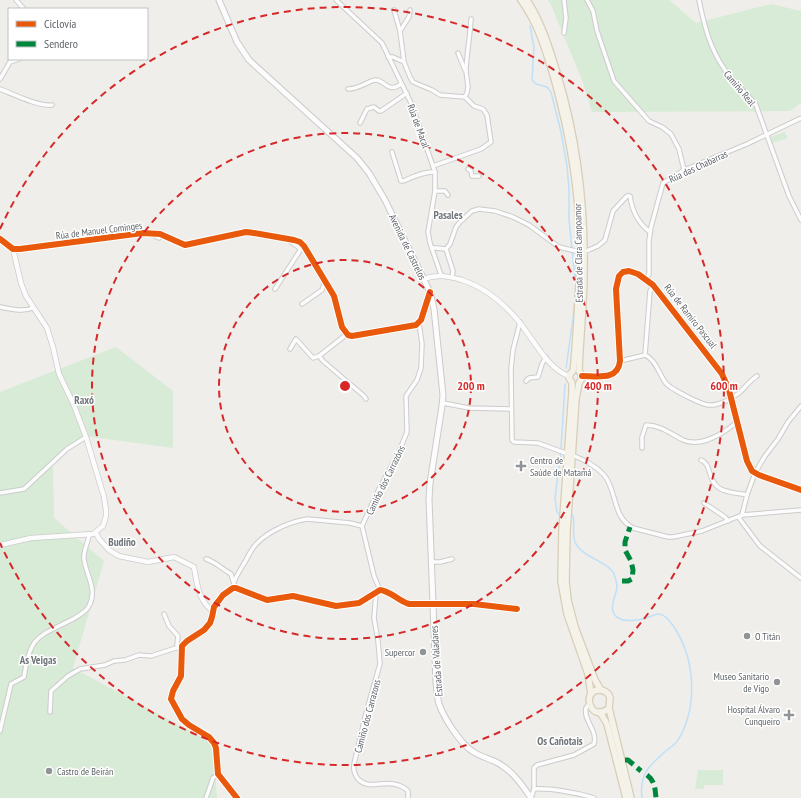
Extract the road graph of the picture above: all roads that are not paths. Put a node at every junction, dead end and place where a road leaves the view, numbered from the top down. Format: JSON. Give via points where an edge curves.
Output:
{"nodes":[{"id":1,"x":16,"y":0,"type":"edge"},
{"id":2,"x":219,"y":0,"type":"edge"},
{"id":3,"x":336,"y":0,"type":"edge"},
{"id":4,"x":521,"y":0,"type":"edge"},
{"id":5,"x":527,"y":0,"type":"edge"},
{"id":6,"x":564,"y":0,"type":"edge"},
{"id":7,"x":587,"y":0,"type":"edge"},
{"id":8,"x":699,"y":0,"type":"edge"},
{"id":9,"x":23,"y":8,"type":"edge"},
{"id":10,"x":394,"y":10,"type":"dead end"},
{"id":11,"x":410,"y":10,"type":"dead end"},
{"id":12,"x":471,"y":19,"type":"dead end"},
{"id":13,"x":400,"y":31,"type":"junction"},
{"id":14,"x":564,"y":34,"type":"dead end"},
{"id":15,"x":458,"y":53,"type":"dead end"},
{"id":16,"x":388,"y":57,"type":"junction"},
{"id":17,"x":16,"y":60,"type":"edge"},
{"id":18,"x":404,"y":62,"type":"junction"},
{"id":19,"x":466,"y":71,"type":"junction"},
{"id":20,"x":0,"y":79,"type":"edge"},
{"id":21,"x":401,"y":84,"type":"junction"},
{"id":22,"x":0,"y":89,"type":"edge"},
{"id":23,"x":348,"y":89,"type":"dead end"},
{"id":24,"x":407,"y":93,"type":"junction"},
{"id":25,"x":465,"y":97,"type":"junction"},
{"id":26,"x":52,"y":105,"type":"dead end"},
{"id":27,"x":801,"y":118,"type":"edge"},
{"id":28,"x":360,"y":123,"type":"dead end"},
{"id":29,"x":767,"y":134,"type":"junction"},
{"id":30,"x":392,"y":152,"type":"dead end"},
{"id":31,"x":433,"y":166,"type":"junction"},
{"id":32,"x":468,"y":169,"type":"dead end"},
{"id":33,"x":684,"y":170,"type":"junction"},
{"id":34,"x":435,"y":172,"type":"junction"},
{"id":35,"x":479,"y":176,"type":"dead end"},
{"id":36,"x":436,"y":191,"type":"junction"},
{"id":37,"x":448,"y":195,"type":"dead end"},
{"id":38,"x":801,"y":220,"type":"edge"},
{"id":39,"x":650,"y":232,"type":"junction"},
{"id":40,"x":152,"y":233,"type":"junction"},
{"id":41,"x":159,"y":238,"type":"dead end"},
{"id":42,"x":0,"y":239,"type":"edge"},
{"id":43,"x":291,"y":239,"type":"junction"},
{"id":44,"x":432,"y":248,"type":"junction"},
{"id":45,"x":13,"y":249,"type":"junction"},
{"id":46,"x":446,"y":249,"type":"junction"},
{"id":47,"x":580,"y":251,"type":"junction"},
{"id":48,"x":441,"y":275,"type":"junction"},
{"id":49,"x":452,"y":277,"type":"junction"},
{"id":50,"x":423,"y":278,"type":"junction"},
{"id":51,"x":646,"y":279,"type":"junction"},
{"id":52,"x":325,"y":281,"type":"junction"},
{"id":53,"x":653,"y":285,"type":"junction"},
{"id":54,"x":275,"y":289,"type":"dead end"},
{"id":55,"x":430,"y":292,"type":"junction"},
{"id":56,"x":302,"y":304,"type":"dead end"},
{"id":57,"x":0,"y":307,"type":"edge"},
{"id":58,"x":33,"y":308,"type":"junction"},
{"id":59,"x":520,"y":322,"type":"junction"},
{"id":60,"x":419,"y":323,"type":"junction"},
{"id":61,"x":347,"y":334,"type":"junction"},
{"id":62,"x":290,"y":349,"type":"dead end"},
{"id":63,"x":646,"y":355,"type":"junction"},
{"id":64,"x":319,"y":356,"type":"junction"},
{"id":65,"x":546,"y":357,"type":"junction"},
{"id":66,"x":620,"y":361,"type":"junction"},
{"id":67,"x":576,"y":374,"type":"junction"},
{"id":68,"x":757,"y":376,"type":"dead end"},
{"id":69,"x":526,"y":381,"type":"dead end"},
{"id":70,"x":572,"y":383,"type":"junction"},
{"id":71,"x":579,"y":383,"type":"junction"},
{"id":72,"x":732,"y":398,"type":"junction"},
{"id":73,"x":366,"y":399,"type":"dead end"},
{"id":74,"x":443,"y":403,"type":"junction"},
{"id":75,"x":801,"y":406,"type":"edge"},
{"id":76,"x":511,"y":409,"type":"junction"},
{"id":77,"x":737,"y":422,"type":"junction"},
{"id":78,"x":86,"y":437,"type":"junction"},
{"id":79,"x":642,"y":448,"type":"dead end"},
{"id":80,"x":568,"y":454,"type":"junction"},
{"id":81,"x":701,"y":460,"type":"dead end"},
{"id":82,"x":755,"y":473,"type":"junction"},
{"id":83,"x":801,"y":490,"type":"edge"},
{"id":84,"x":0,"y":493,"type":"edge"},
{"id":85,"x":747,"y":495,"type":"junction"},
{"id":86,"x":704,"y":503,"type":"dead end"},
{"id":87,"x":801,"y":510,"type":"edge"},
{"id":88,"x":742,"y":515,"type":"junction"},
{"id":89,"x":728,"y":521,"type":"junction"},
{"id":90,"x":362,"y":526,"type":"junction"},
{"id":91,"x":96,"y":533,"type":"junction"},
{"id":92,"x":89,"y":535,"type":"junction"},
{"id":93,"x":0,"y":545,"type":"edge"},
{"id":94,"x":206,"y":559,"type":"dead end"},
{"id":95,"x":452,"y":559,"type":"dead end"},
{"id":96,"x":431,"y":562,"type":"junction"},
{"id":97,"x":801,"y":578,"type":"edge"},
{"id":98,"x":233,"y":581,"type":"junction"},
{"id":99,"x":233,"y":588,"type":"junction"},
{"id":100,"x":380,"y":590,"type":"junction"},
{"id":101,"x":376,"y":592,"type":"junction"},
{"id":102,"x":433,"y":604,"type":"junction"},
{"id":103,"x":517,"y":609,"type":"dead end"},
{"id":104,"x":213,"y":611,"type":"junction"},
{"id":105,"x":164,"y":614,"type":"dead end"},
{"id":106,"x":180,"y":647,"type":"junction"},
{"id":107,"x":601,"y":690,"type":"junction"},
{"id":108,"x":591,"y":694,"type":"junction"},
{"id":109,"x":589,"y":704,"type":"junction"},
{"id":110,"x":608,"y":708,"type":"junction"},
{"id":111,"x":50,"y":712,"type":"dead end"},
{"id":112,"x":600,"y":712,"type":"junction"},
{"id":113,"x":0,"y":731,"type":"edge"},
{"id":114,"x":218,"y":774,"type":"junction"},
{"id":115,"x":534,"y":789,"type":"junction"},
{"id":116,"x":206,"y":798,"type":"edge"},
{"id":117,"x":237,"y":798,"type":"edge"},
{"id":118,"x":408,"y":798,"type":"edge"},
{"id":119,"x":531,"y":798,"type":"edge"},
{"id":120,"x":594,"y":798,"type":"edge"},
{"id":121,"x":626,"y":798,"type":"edge"},
{"id":122,"x":632,"y":798,"type":"edge"}],
"edges":[{"from":1,"to":9,"type":"street"},
{"from":2,"to":50,"type":"main road","name":"Avenida de Castrelos","via":[[237,42],[249,60],[365,168],[399,227]]},
{"from":3,"to":16,"type":"street","name":"Rúa de Macal","via":[[378,39]]},
{"from":4,"to":47,"type":"main road","name":"Estrada de Clara Campoamor","via":[[541,40],[562,106],[575,178]]},
{"from":5,"to":47,"type":"main road","name":"Estrada de Clara Campoamor","via":[[545,38],[568,112],[581,191]]},
{"from":6,"to":14,"type":"street"},
{"from":7,"to":33,"type":"street","via":[[594,11],[596,31],[614,81],[649,121],[671,134],[679,149]]},
{"from":8,"to":29,"type":"street","name":"Camiño Real","via":[[713,51],[725,72],[756,105]]},
{"from":10,"to":13,"type":"street"},
{"from":11,"to":13,"type":"street","via":[[409,17]]},
{"from":12,"to":19,"type":"street"},
{"from":13,"to":18,"type":"street"},
{"from":15,"to":19,"type":"street"},
{"from":16,"to":18,"type":"street"},
{"from":16,"to":21,"type":"street","name":"Rúa de Macal"},
{"from":17,"to":20,"type":"street","via":[[10,62]]},
{"from":18,"to":25,"type":"street","via":[[416,84],[440,95]]},
{"from":19,"to":25,"type":"street","via":[[468,86]]},
{"from":21,"to":23,"type":"street","via":[[390,88],[373,81],[358,88]]},
{"from":21,"to":24,"type":"street","name":"Rúa de Macal"},
{"from":22,"to":26,"type":"street","via":[[48,106]]},
{"from":24,"to":28,"type":"street","via":[[381,112],[374,106],[367,109]]},
{"from":24,"to":31,"type":"street","name":"Rúa de Macal"},
{"from":25,"to":31,"type":"street","via":[[474,106],[483,108],[491,142],[481,149]]},
{"from":27,"to":29,"type":"street","name":"Rúa das Chabarras"},
{"from":29,"to":33,"type":"street","name":"Rúa das Chabarras"},
{"from":29,"to":38,"type":"street","name":"Camiño Real","via":[[789,196]]},
{"from":30,"to":34,"type":"street","via":[[401,181]]},
{"from":31,"to":34,"type":"street","name":"Rúa de Macal"},
{"from":32,"to":35,"type":"street","via":[[472,176]]},
{"from":33,"to":39,"type":"street","name":"Rúa das Chabarras","via":[[662,183]]},
{"from":34,"to":36,"type":"street","name":"Rúa de Macal"},
{"from":36,"to":37,"type":"street","via":[[445,191]]},
{"from":36,"to":44,"type":"street","name":"Rúa de Macal","via":[[428,229]]},
{"from":39,"to":47,"type":"street","via":[[640,225],[631,206],[630,196],[627,196],[613,211],[605,240],[598,246]]},
{"from":39,"to":51,"type":"street","name":"Rúa das Chabarras"},
{"from":40,"to":41,"type":"street"},
{"from":40,"to":43,"type":"street","name":"Rúa de Manuel Cominges","via":[[185,245],[246,232]]},
{"from":40,"to":45,"type":"street","name":"Rúa de Manuel Cominges"},
{"from":42,"to":45,"type":"street"},
{"from":43,"to":52,"type":"street","name":"Rúa de Manuel Cominges","via":[[304,246]]},
{"from":43,"to":54,"type":"street","via":[[291,242],[301,249]]},
{"from":44,"to":46,"type":"street"},
{"from":44,"to":48,"type":"street","name":"Rúa de Macal"},
{"from":45,"to":58,"type":"street","via":[[21,283]]},
{"from":46,"to":47,"type":"street","via":[[460,222],[472,211],[479,209],[513,216],[559,247]]},
{"from":46,"to":49,"type":"street","via":[[453,271]]},
{"from":47,"to":67,"type":"main road","name":"Estrada de Clara Campoamor","via":[[583,302]]},
{"from":48,"to":49,"type":"street"},
{"from":48,"to":50,"type":"street"},
{"from":49,"to":59,"type":"street","via":[[486,290]]},
{"from":50,"to":55,"type":"main road","name":"Avenida de Castrelos"},
{"from":51,"to":53,"type":"street","name":"Rúa de Ramiro Pascual"},
{"from":51,"to":66,"type":"street","name":"Rúa de Ramiro Pascual","via":[[629,271],[624,272],[618,279],[616,300]]},
{"from":52,"to":56,"type":"street","via":[[322,290]]},
{"from":52,"to":61,"type":"street","name":"Rúa de Manuel Cominges","via":[[335,298],[342,327]]},
{"from":53,"to":63,"type":"street","via":[[650,291]]},
{"from":53,"to":72,"type":"street","name":"Rúa de Ramiro Pascual","via":[[717,366]]},
{"from":55,"to":60,"type":"street"},
{"from":55,"to":74,"type":"main road","name":"Avenida de Castrelos"},
{"from":57,"to":58,"type":"street","via":[[14,310]]},
{"from":58,"to":78,"type":"street","via":[[47,328],[59,374],[74,403]]},
{"from":59,"to":65,"type":"street"},
{"from":59,"to":76,"type":"street","via":[[511,369]]},
{"from":60,"to":61,"type":"street","via":[[360,335]]},
{"from":60,"to":90,"type":"street","name":"Camiño dos Carrazóns","via":[[422,363],[417,380],[406,396],[407,432]]},
{"from":61,"to":64,"type":"street"},
{"from":62,"to":64,"type":"street","via":[[296,339],[313,358]]},
{"from":63,"to":66,"type":"street"},
{"from":63,"to":72,"type":"street","via":[[660,372],[665,383],[682,394],[707,404],[716,404]]},
{"from":64,"to":73,"type":"street"},
{"from":65,"to":67,"type":"street","via":[[556,369]]},
{"from":65,"to":69,"type":"street","via":[[538,377]]},
{"from":66,"to":67,"type":"street","via":[[617,371],[611,375]]},
{"from":67,"to":70,"type":"main road","name":"Estrada de Clara Campoamor","via":[[569,380]]},
{"from":67,"to":71,"type":"main road","name":"Estrada de Clara Campoamor","via":[[582,380]]},
{"from":68,"to":72,"type":"street"},
{"from":70,"to":71,"type":"main road"},
{"from":70,"to":80,"type":"main road","name":"Estrada de Clara Campoamor"},
{"from":71,"to":80,"type":"main road","name":"Estrada de Clara Campoamor"},
{"from":72,"to":77,"type":"street","name":"Rúa de Ramiro Pascual"},
{"from":74,"to":76,"type":"street","via":[[465,407]]},
{"from":74,"to":96,"type":"main road","name":"Avenida de Castrelos","via":[[429,488]]},
{"from":75,"to":82,"type":"street"},
{"from":76,"to":80,"type":"street","via":[[512,441],[538,443]]},
{"from":77,"to":79,"type":"street","via":[[721,434],[698,443],[685,441],[654,425],[646,425]]},
{"from":77,"to":82,"type":"street","name":"Rúa de Ramiro Pascual","via":[[746,461]]},
{"from":78,"to":84,"type":"street","via":[[59,455],[24,489]]},
{"from":78,"to":91,"type":"street","via":[[106,503],[105,521]]},
{"from":80,"to":89,"type":"street","via":[[586,461],[605,476],[617,510],[632,528],[668,537],[702,531]]},
{"from":80,"to":107,"type":"main road","name":"Estrada de Clara Campoamor","via":[[568,600],[575,627]]},
{"from":80,"to":108,"type":"main road","name":"Estrada de Clara Campoamor","via":[[561,581],[567,614],[588,674]]},
{"from":81,"to":85,"type":"street","via":[[708,464],[715,485],[724,491]]},
{"from":82,"to":83,"type":"street"},
{"from":82,"to":85,"type":"street"},
{"from":85,"to":88,"type":"street"},
{"from":86,"to":89,"type":"street"},
{"from":87,"to":88,"type":"street"},
{"from":88,"to":89,"type":"street"},
{"from":88,"to":97,"type":"street","via":[[739,518],[760,546]]},
{"from":90,"to":98,"type":"street","via":[[307,519],[273,531],[260,540],[251,551]]},
{"from":90,"to":100,"type":"street","name":"Camiño dos Carrazóns"},
{"from":91,"to":92,"type":"street"},
{"from":91,"to":104,"type":"street","via":[[109,550],[119,556],[148,562],[174,557],[192,566],[201,597]]},
{"from":92,"to":93,"type":"street","via":[[31,538]]},
{"from":92,"to":113,"type":"street","via":[[84,558],[93,591],[89,606],[77,616],[45,633],[30,648],[24,677],[11,684]]},
{"from":94,"to":98,"type":"street","via":[[215,562],[231,574]]},
{"from":95,"to":96,"type":"street"},
{"from":96,"to":102,"type":"main road","name":"Avenida de Castrelos"},
{"from":98,"to":99,"type":"street"},
{"from":99,"to":101,"type":"street","via":[[267,600],[293,596],[336,606],[359,603]]},
{"from":99,"to":104,"type":"street","via":[[218,601]]},
{"from":100,"to":101,"type":"street"},
{"from":100,"to":102,"type":"street","via":[[405,603]]},
{"from":101,"to":118,"type":"street","name":"Camiño dos Carrazons","via":[[374,618],[380,664],[366,712],[354,772],[368,785],[391,784],[406,789]]},
{"from":102,"to":103,"type":"street","via":[[474,604]]},
{"from":102,"to":119,"type":"main road","name":"Estrada de Valadares","via":[[436,683],[442,711],[466,747],[504,767],[518,780]]},
{"from":104,"to":106,"type":"street","via":[[210,623],[204,630]]},
{"from":105,"to":106,"type":"street","via":[[169,626],[178,636],[177,645]]},
{"from":106,"to":111,"type":"street","via":[[152,656],[139,655],[125,660],[114,660],[105,665],[80,668],[51,691]]},
{"from":106,"to":114,"type":"street","via":[[182,676],[171,699],[182,719],[214,743]]},
{"from":107,"to":108,"type":"main road"},
{"from":107,"to":110,"type":"main road","name":"Estrada de Clara Campoamor","via":[[609,695],[611,701]]},
{"from":108,"to":109,"type":"main road","name":"Estrada de Clara Campoamor"},
{"from":109,"to":112,"type":"main road","via":[[593,710]]},
{"from":109,"to":115,"type":"street","via":[[585,715],[592,728],[594,744],[574,755],[537,765],[534,768]]},
{"from":110,"to":112,"type":"main road"},
{"from":110,"to":122,"type":"main road","name":"Estrada de Clara Campoamor","via":[[624,767],[630,779]]},
{"from":112,"to":121,"type":"main road","via":[[607,724]]},
{"from":114,"to":116,"type":"street","via":[[213,778]]},
{"from":114,"to":117,"type":"street"},
{"from":115,"to":119,"type":"street"},
{"from":115,"to":120,"type":"street","via":[[546,788]]}]}
